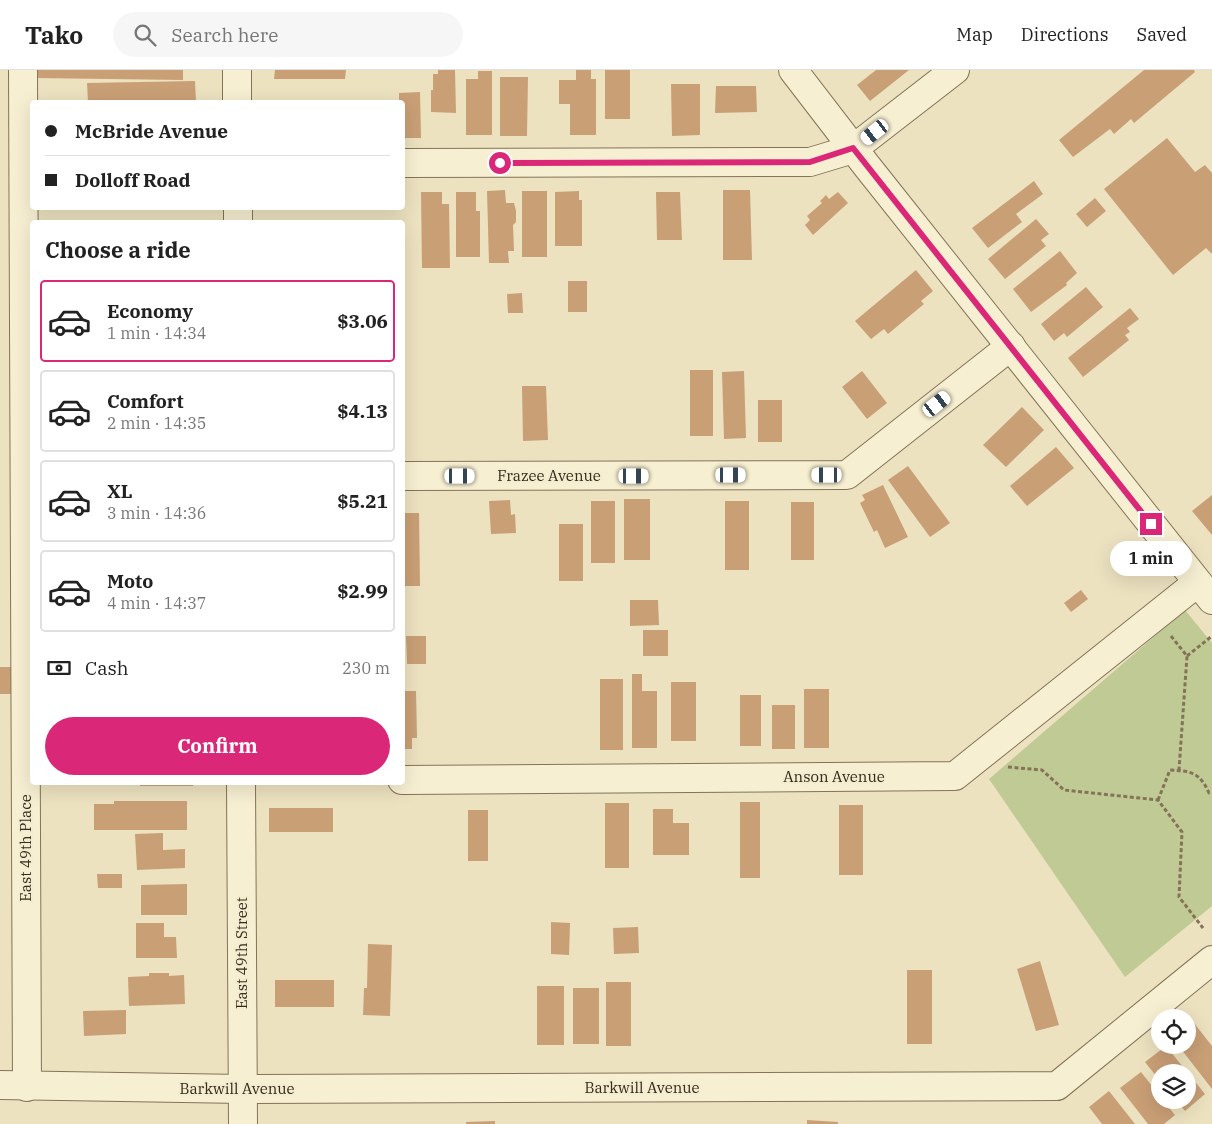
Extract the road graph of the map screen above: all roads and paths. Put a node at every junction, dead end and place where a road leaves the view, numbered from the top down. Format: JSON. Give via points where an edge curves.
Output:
{"nodes":[{"id":1,"x":23,"y":70,"type":"edge"},
{"id":2,"x":237,"y":70,"type":"edge"},
{"id":3,"x":955,"y":70,"type":"edge"},
{"id":4,"x":800,"y":73,"type":"edge"},
{"id":5,"x":237,"y":100,"type":"edge"},
{"id":6,"x":853,"y":148,"type":"junction"},
{"id":7,"x":405,"y":163,"type":"edge"},
{"id":8,"x":1011,"y":346,"type":"junction"},
{"id":9,"x":18,"y":349,"type":"edge"},
{"id":10,"x":405,"y":476,"type":"edge"},
{"id":11,"x":1205,"y":591,"type":"edge"},
{"id":12,"x":1170,"y":635,"type":"dead end"},
{"id":13,"x":1212,"y":636,"type":"edge"},
{"id":14,"x":1187,"y":656,"type":"junction"},
{"id":15,"x":1004,"y":766,"type":"dead end"},
{"id":16,"x":1179,"y":770,"type":"junction"},
{"id":17,"x":405,"y":780,"type":"edge"},
{"id":18,"x":241,"y":785,"type":"edge"},
{"id":19,"x":1212,"y":793,"type":"edge"},
{"id":20,"x":1158,"y":800,"type":"junction"},
{"id":21,"x":1203,"y":928,"type":"dead end"},
{"id":22,"x":1212,"y":960,"type":"edge"},
{"id":23,"x":0,"y":1085,"type":"edge"},
{"id":24,"x":27,"y":1087,"type":"junction"},
{"id":25,"x":243,"y":1089,"type":"junction"},
{"id":26,"x":243,"y":1124,"type":"edge"}],
"edges":[{"from":1,"to":9,"type":"street","name":"East 49th Place"},
{"from":2,"to":5,"type":"street"},
{"from":3,"to":6,"type":"street"},
{"from":4,"to":6,"type":"street"},
{"from":6,"to":7,"type":"street","via":[[810,162]]},
{"from":6,"to":8,"type":"street"},
{"from":8,"to":10,"type":"street","name":"Frazee Avenue","via":[[847,475]]},
{"from":8,"to":11,"type":"street"},
{"from":9,"to":24,"type":"street","name":"East 49th Place"},
{"from":11,"to":17,"type":"street","name":"Anson Avenue","via":[[955,776]]},
{"from":12,"to":14,"type":"path"},
{"from":13,"to":14,"type":"path"},
{"from":14,"to":16,"type":"path"},
{"from":15,"to":20,"type":"path","via":[[1042,770],[1064,790]]},
{"from":16,"to":19,"type":"path","via":[[1193,772]]},
{"from":16,"to":20,"type":"path","via":[[1170,770]]},
{"from":18,"to":25,"type":"street","name":"East 49th Street"},
{"from":20,"to":21,"type":"path","via":[[1182,832],[1179,898]]},
{"from":22,"to":25,"type":"street","name":"Barkwill Avenue","via":[[1057,1086]]},
{"from":23,"to":24,"type":"street","name":"Barkwill Avenue"},
{"from":24,"to":25,"type":"street","name":"Barkwill Avenue"},
{"from":25,"to":26,"type":"street","name":"East 49th Street"}]}
